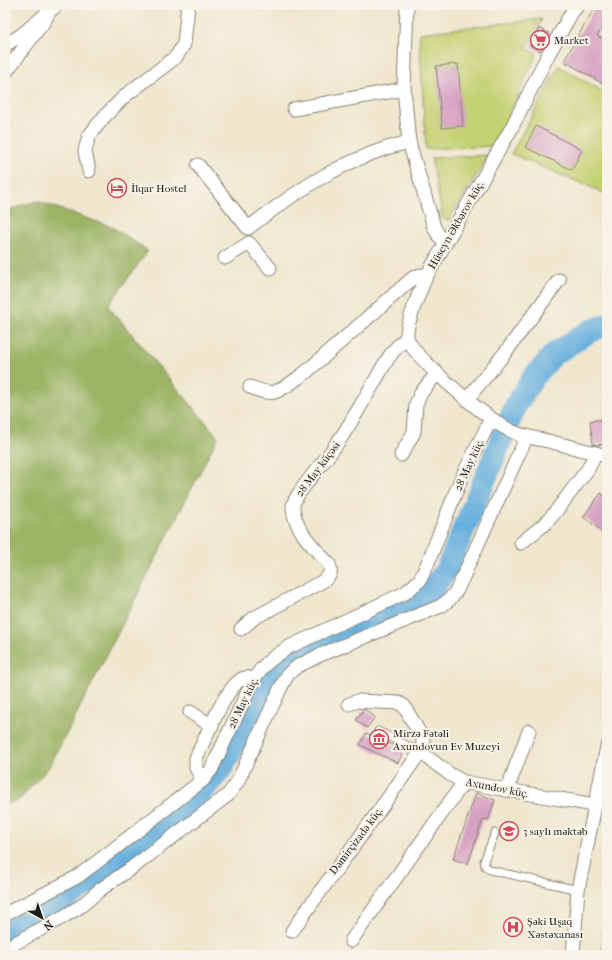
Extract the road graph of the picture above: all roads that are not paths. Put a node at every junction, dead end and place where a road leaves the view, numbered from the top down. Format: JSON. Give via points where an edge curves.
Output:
{"nodes":[{"id":1,"x":188,"y":5,"type":"edge"},
{"id":2,"x":406,"y":5,"type":"edge"},
{"id":3,"x":578,"y":5,"type":"edge"},
{"id":4,"x":53,"y":8,"type":"edge"},
{"id":5,"x":5,"y":45,"type":"edge"},
{"id":6,"x":5,"y":73,"type":"edge"},
{"id":7,"x":404,"y":89,"type":"junction"},
{"id":8,"x":294,"y":109,"type":"dead end"},
{"id":9,"x":409,"y":142,"type":"junction"},
{"id":10,"x":198,"y":165,"type":"dead end"},
{"id":11,"x":89,"y":171,"type":"dead end"},
{"id":12,"x":248,"y":228,"type":"junction"},
{"id":13,"x":446,"y":242,"type":"junction"},
{"id":14,"x":249,"y":243,"type":"junction"},
{"id":15,"x":224,"y":258,"type":"dead end"},
{"id":16,"x":270,"y":268,"type":"dead end"},
{"id":17,"x":426,"y":277,"type":"junction"},
{"id":18,"x":558,"y":280,"type":"dead end"},
{"id":19,"x":407,"y":338,"type":"junction"},
{"id":20,"x":437,"y":373,"type":"junction"},
{"id":21,"x":250,"y":388,"type":"dead end"},
{"id":22,"x":467,"y":399,"type":"junction"},
{"id":23,"x":495,"y":421,"type":"junction"},
{"id":24,"x":523,"y":435,"type":"junction"},
{"id":25,"x":602,"y":454,"type":"edge"},
{"id":26,"x":401,"y":455,"type":"dead end"},
{"id":27,"x":522,"y":543,"type":"dead end"},
{"id":28,"x":241,"y":629,"type":"dead end"},
{"id":29,"x":254,"y":679,"type":"junction"},
{"id":30,"x":349,"y":704,"type":"dead end"},
{"id":31,"x":190,"y":712,"type":"dead end"},
{"id":32,"x":212,"y":726,"type":"junction"},
{"id":33,"x":378,"y":731,"type":"dead end"},
{"id":34,"x":529,"y":731,"type":"dead end"},
{"id":35,"x":607,"y":747,"type":"edge"},
{"id":36,"x":420,"y":752,"type":"junction"},
{"id":37,"x":204,"y":780,"type":"junction"},
{"id":38,"x":464,"y":782,"type":"junction"},
{"id":39,"x":507,"y":790,"type":"junction"},
{"id":40,"x":595,"y":805,"type":"junction"},
{"id":41,"x":495,"y":833,"type":"dead end"},
{"id":42,"x":578,"y":890,"type":"junction"},
{"id":43,"x":5,"y":914,"type":"edge"},
{"id":44,"x":292,"y":931,"type":"dead end"},
{"id":45,"x":351,"y":941,"type":"dead end"},
{"id":46,"x":5,"y":951,"type":"edge"},
{"id":47,"x":573,"y":955,"type":"edge"}],
"edges":[{"from":1,"to":11,"type":"street","via":[[184,44],[176,57],[126,95],[89,136],[85,151]]},
{"from":2,"to":7,"type":"street"},
{"from":3,"to":13,"type":"street","name":"Hüseyn Əkbərov küç."},
{"from":4,"to":5,"type":"street","via":[[20,36]]},
{"from":4,"to":6,"type":"street"},
{"from":7,"to":8,"type":"street"},
{"from":7,"to":9,"type":"street"},
{"from":9,"to":12,"type":"street","via":[[386,148],[335,170],[304,187]]},
{"from":9,"to":13,"type":"street","via":[[434,227]]},
{"from":10,"to":12,"type":"street"},
{"from":12,"to":14,"type":"street"},
{"from":13,"to":17,"type":"street","name":"Hüseyn Əkbərov küç."},
{"from":14,"to":15,"type":"street"},
{"from":14,"to":16,"type":"street"},
{"from":17,"to":19,"type":"street","name":"Hüseyn Əkbərov küç.","via":[[407,331]]},
{"from":17,"to":21,"type":"street","via":[[420,275],[413,278],[305,373],[287,385],[274,392]]},
{"from":18,"to":22,"type":"street","via":[[505,353]]},
{"from":19,"to":20,"type":"street","via":[[418,355]]},
{"from":19,"to":28,"type":"street","name":"28 May küçəsi","via":[[393,351],[341,438],[296,498],[293,506],[295,519],[303,534],[329,564],[329,576],[254,618]]},
{"from":20,"to":22,"type":"street"},
{"from":20,"to":26,"type":"street","via":[[421,393],[416,404],[414,432]]},
{"from":22,"to":23,"type":"street"},
{"from":23,"to":24,"type":"street"},
{"from":23,"to":29,"type":"street","name":"28 May küç.","via":[[461,479],[420,580],[406,593],[272,657]]},
{"from":24,"to":25,"type":"street"},
{"from":24,"to":46,"type":"street","via":[[457,590],[450,599],[441,606],[320,654],[298,666],[288,674],[238,781],[228,795],[101,888],[81,906]]},
{"from":25,"to":27,"type":"street","via":[[546,523]]},
{"from":29,"to":32,"type":"street","via":[[246,677],[238,681],[228,693]]},
{"from":29,"to":37,"type":"street","name":"28 May küç."},
{"from":30,"to":36,"type":"street","via":[[358,701],[394,702],[404,706],[423,739]]},
{"from":31,"to":32,"type":"street"},
{"from":32,"to":37,"type":"street","via":[[196,758],[196,768]]},
{"from":33,"to":36,"type":"lane"},
{"from":34,"to":39,"type":"street"},
{"from":35,"to":40,"type":"street"},
{"from":36,"to":38,"type":"street","name":"Axundov küç."},
{"from":36,"to":44,"type":"street","name":"Dəmirçizadə küç."},
{"from":37,"to":43,"type":"street","name":"28 May küç.","via":[[77,877]]},
{"from":38,"to":39,"type":"street","name":"Axundov küç."},
{"from":38,"to":45,"type":"street"},
{"from":39,"to":40,"type":"street","name":"Axundov küç."},
{"from":40,"to":42,"type":"street"},
{"from":41,"to":42,"type":"lane","via":[[484,860],[485,866],[490,870]]},
{"from":42,"to":47,"type":"street"}]}
